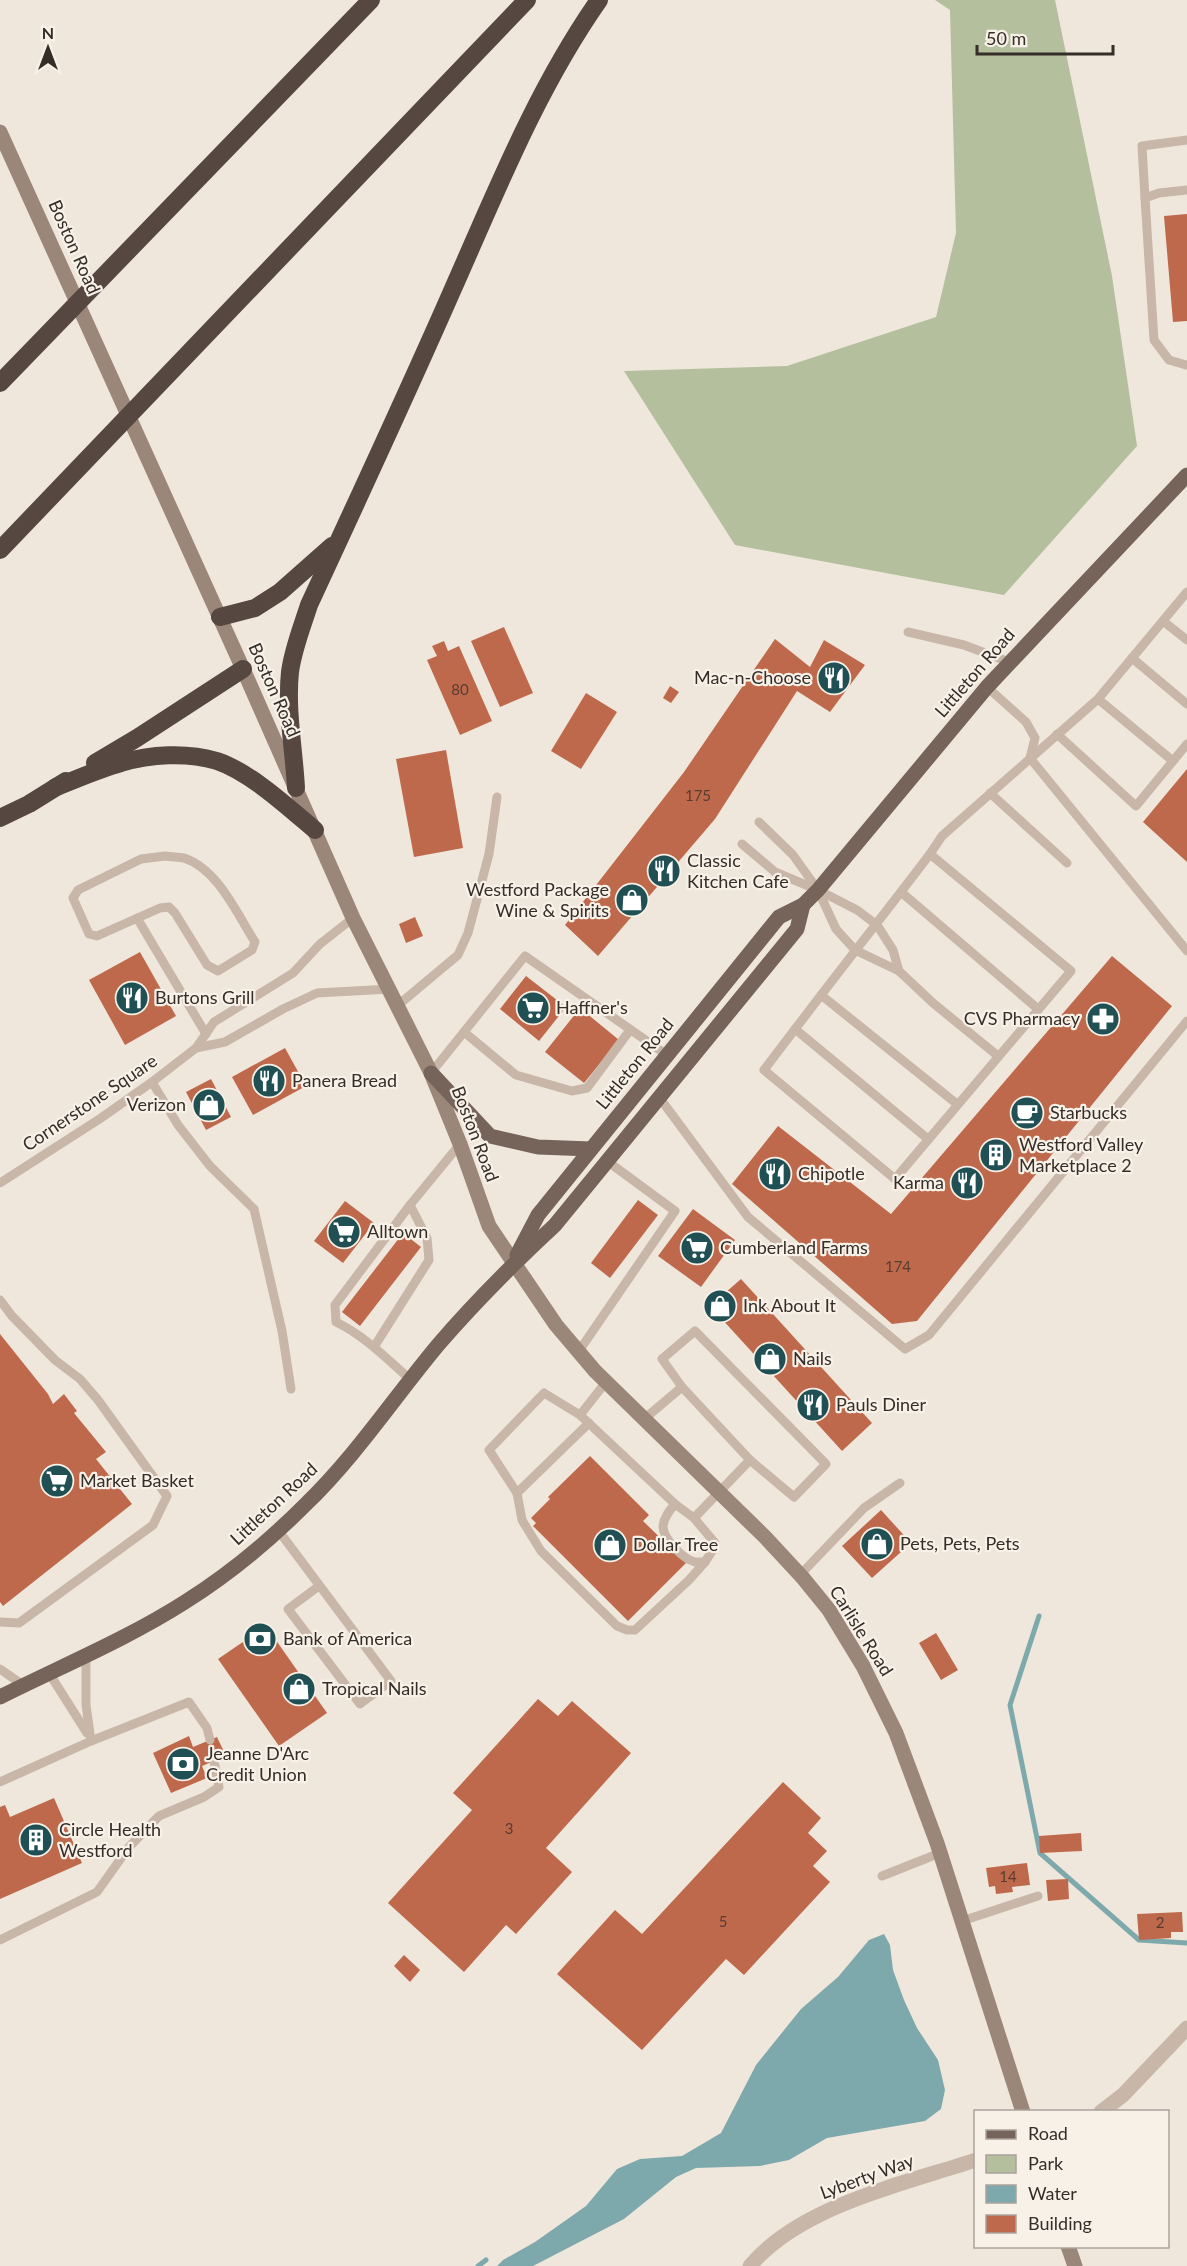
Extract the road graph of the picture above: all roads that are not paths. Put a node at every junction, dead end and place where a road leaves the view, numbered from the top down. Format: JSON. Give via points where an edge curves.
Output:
{"nodes":[{"id":1,"x":371,"y":0,"type":"edge"},
{"id":2,"x":527,"y":0,"type":"edge"},
{"id":3,"x":599,"y":0,"type":"edge"},
{"id":4,"x":0,"y":132,"type":"edge"},
{"id":5,"x":1187,"y":140,"type":"edge"},
{"id":6,"x":1187,"y":190,"type":"edge"},
{"id":7,"x":1145,"y":198,"type":"junction"},
{"id":8,"x":1187,"y":367,"type":"edge"},
{"id":9,"x":0,"y":383,"type":"edge"},
{"id":10,"x":1187,"y":475,"type":"edge"},
{"id":11,"x":339,"y":538,"type":"junction"},
{"id":12,"x":0,"y":550,"type":"edge"},
{"id":13,"x":1187,"y":592,"type":"edge"},
{"id":14,"x":220,"y":617,"type":"junction"},
{"id":15,"x":1163,"y":621,"type":"junction"},
{"id":16,"x":908,"y":633,"type":"dead end"},
{"id":17,"x":1187,"y":640,"type":"edge"},
{"id":18,"x":1132,"y":658,"type":"junction"},
{"id":19,"x":1009,"y":662,"type":"junction"},
{"id":20,"x":243,"y":669,"type":"junction"},
{"id":21,"x":987,"y":687,"type":"junction"},
{"id":22,"x":1098,"y":699,"type":"junction"},
{"id":23,"x":1187,"y":704,"type":"edge"},
{"id":24,"x":1057,"y":734,"type":"junction"},
{"id":25,"x":1187,"y":744,"type":"edge"},
{"id":26,"x":1030,"y":758,"type":"junction"},
{"id":27,"x":1173,"y":761,"type":"junction"},
{"id":28,"x":56,"y":787,"type":"junction"},
{"id":29,"x":296,"y":788,"type":"junction"},
{"id":30,"x":990,"y":793,"type":"junction"},
{"id":31,"x":497,"y":797,"type":"dead end"},
{"id":32,"x":0,"y":818,"type":"edge"},
{"id":33,"x":759,"y":822,"type":"dead end"},
{"id":34,"x":315,"y":830,"type":"junction"},
{"id":35,"x":742,"y":844,"type":"dead end"},
{"id":36,"x":930,"y":854,"type":"junction"},
{"id":37,"x":1067,"y":863,"type":"dead end"},
{"id":38,"x":818,"y":890,"type":"junction"},
{"id":39,"x":901,"y":892,"type":"junction"},
{"id":40,"x":803,"y":905,"type":"junction"},
{"id":41,"x":137,"y":918,"type":"junction"},
{"id":42,"x":353,"y":918,"type":"junction"},
{"id":43,"x":877,"y":925,"type":"junction"},
{"id":44,"x":855,"y":950,"type":"junction"},
{"id":45,"x":1187,"y":951,"type":"edge"},
{"id":46,"x":899,"y":971,"type":"junction"},
{"id":47,"x":390,"y":989,"type":"junction"},
{"id":48,"x":821,"y":995,"type":"junction"},
{"id":49,"x":398,"y":1006,"type":"junction"},
{"id":50,"x":1038,"y":1010,"type":"junction"},
{"id":51,"x":1187,"y":1021,"type":"edge"},
{"id":52,"x":795,"y":1029,"type":"junction"},
{"id":53,"x":630,"y":1030,"type":"junction"},
{"id":54,"x":464,"y":1032,"type":"junction"},
{"id":55,"x":206,"y":1034,"type":"junction"},
{"id":56,"x":196,"y":1048,"type":"junction"},
{"id":57,"x":667,"y":1055,"type":"junction"},
{"id":58,"x":998,"y":1056,"type":"junction"},
{"id":59,"x":431,"y":1073,"type":"junction"},
{"id":60,"x":152,"y":1082,"type":"junction"},
{"id":61,"x":659,"y":1097,"type":"junction"},
{"id":62,"x":957,"y":1104,"type":"junction"},
{"id":63,"x":928,"y":1139,"type":"junction"},
{"id":64,"x":460,"y":1144,"type":"junction"},
{"id":65,"x":591,"y":1149,"type":"junction"},
{"id":66,"x":607,"y":1161,"type":"junction"},
{"id":67,"x":0,"y":1183,"type":"edge"},
{"id":68,"x":410,"y":1205,"type":"junction"},
{"id":69,"x":513,"y":1263,"type":"junction"},
{"id":70,"x":0,"y":1300,"type":"edge"},
{"id":71,"x":374,"y":1347,"type":"junction"},
{"id":72,"x":579,"y":1351,"type":"junction"},
{"id":73,"x":411,"y":1380,"type":"junction"},
{"id":74,"x":606,"y":1382,"type":"junction"},
{"id":75,"x":682,"y":1387,"type":"junction"},
{"id":76,"x":291,"y":1389,"type":"dead end"},
{"id":77,"x":580,"y":1415,"type":"junction"},
{"id":78,"x":643,"y":1420,"type":"junction"},
{"id":79,"x":589,"y":1423,"type":"junction"},
{"id":80,"x":750,"y":1460,"type":"junction"},
{"id":81,"x":900,"y":1483,"type":"dead end"},
{"id":82,"x":719,"y":1492,"type":"junction"},
{"id":83,"x":517,"y":1493,"type":"junction"},
{"id":84,"x":675,"y":1504,"type":"junction"},
{"id":85,"x":694,"y":1518,"type":"junction"},
{"id":86,"x":278,"y":1530,"type":"junction"},
{"id":87,"x":705,"y":1562,"type":"junction"},
{"id":88,"x":800,"y":1575,"type":"junction"},
{"id":89,"x":319,"y":1586,"type":"junction"},
{"id":90,"x":0,"y":1622,"type":"edge"},
{"id":91,"x":86,"y":1655,"type":"junction"},
{"id":92,"x":0,"y":1669,"type":"edge"},
{"id":93,"x":49,"y":1673,"type":"junction"},
{"id":94,"x":23,"y":1685,"type":"junction"},
{"id":95,"x":0,"y":1697,"type":"edge"},
{"id":96,"x":210,"y":1740,"type":"dead end"},
{"id":97,"x":91,"y":1741,"type":"junction"},
{"id":98,"x":214,"y":1761,"type":"dead end"},
{"id":99,"x":0,"y":1782,"type":"edge"},
{"id":100,"x":940,"y":1852,"type":"junction"},
{"id":101,"x":882,"y":1876,"type":"dead end"},
{"id":102,"x":1038,"y":1896,"type":"dead end"},
{"id":103,"x":962,"y":1921,"type":"junction"},
{"id":104,"x":0,"y":1940,"type":"edge"},
{"id":105,"x":1187,"y":2028,"type":"edge"},
{"id":106,"x":1022,"y":2110,"type":"edge"},
{"id":107,"x":1104,"y":2110,"type":"edge"},
{"id":108,"x":974,"y":2160,"type":"edge"},
{"id":109,"x":1068,"y":2248,"type":"edge"},
{"id":110,"x":750,"y":2266,"type":"edge"},
{"id":111,"x":1075,"y":2266,"type":"edge"}],
"edges":[{"from":1,"to":9,"type":"highway"},
{"from":2,"to":12,"type":"highway"},
{"from":3,"to":11,"type":"highway","via":[[569,43],[526,125]]},
{"from":4,"to":14,"type":"main road","name":"Boston Road"},
{"from":5,"to":7,"type":"lane","via":[[1142,146]]},
{"from":6,"to":7,"type":"lane"},
{"from":7,"to":8,"type":"lane","via":[[1154,340],[1169,360]]},
{"from":10,"to":19,"type":"main road","name":"Littleton Road"},
{"from":11,"to":14,"type":"highway","via":[[280,592],[255,608]]},
{"from":11,"to":29,"type":"highway","via":[[309,605],[290,671]]},
{"from":13,"to":15,"type":"lane"},
{"from":14,"to":20,"type":"main road","name":"Boston Road"},
{"from":15,"to":17,"type":"lane"},
{"from":15,"to":18,"type":"lane"},
{"from":16,"to":19,"type":"lane","via":[[964,645]]},
{"from":18,"to":22,"type":"lane"},
{"from":18,"to":23,"type":"lane"},
{"from":19,"to":21,"type":"main road","name":"Littleton Road"},
{"from":20,"to":28,"type":"highway"},
{"from":20,"to":29,"type":"main road","name":"Boston Road"},
{"from":21,"to":26,"type":"lane","via":[[1026,722],[1035,738]]},
{"from":21,"to":38,"type":"main road","name":"Littleton Road"},
{"from":22,"to":24,"type":"lane"},
{"from":22,"to":27,"type":"lane"},
{"from":24,"to":26,"type":"lane"},
{"from":24,"to":27,"type":"lane","via":[[1136,806]]},
{"from":25,"to":27,"type":"lane"},
{"from":26,"to":30,"type":"lane"},
{"from":26,"to":45,"type":"lane"},
{"from":28,"to":32,"type":"highway"},
{"from":28,"to":34,"type":"highway","via":[[149,756],[189,756],[217,762],[247,778]]},
{"from":29,"to":34,"type":"main road","name":"Boston Road"},
{"from":30,"to":36,"type":"lane","via":[[942,836]]},
{"from":30,"to":37,"type":"lane"},
{"from":31,"to":49,"type":"lane","via":[[489,854],[468,933],[458,955]]},
{"from":33,"to":38,"type":"lane","via":[[793,855]]},
{"from":34,"to":42,"type":"main road","name":"Boston Road"},
{"from":35,"to":38,"type":"lane","via":[[775,872]]},
{"from":36,"to":39,"type":"lane"},
{"from":36,"to":50,"type":"lane","via":[[1071,971]]},
{"from":38,"to":40,"type":"main road","name":"Littleton Road"},
{"from":38,"to":43,"type":"lane"},
{"from":38,"to":44,"type":"lane","via":[[836,929]]},
{"from":39,"to":43,"type":"lane"},
{"from":39,"to":50,"type":"lane"},
{"from":40,"to":57,"type":"main road","name":"Littleton Road","via":[[779,917]]},
{"from":40,"to":61,"type":"main road","name":"Littleton Road","via":[[797,929]]},
{"from":41,"to":41,"type":"lane","via":[[169,907],[176,912],[207,965],[218,971],[252,950],[255,942],[209,873],[185,859],[165,856],[141,860],[78,890],[73,898],[89,934],[97,936]]},
{"from":41,"to":55,"type":"lane"},
{"from":42,"to":47,"type":"main road","name":"Boston Road"},
{"from":42,"to":55,"type":"lane","name":"Cornerstone Square","via":[[320,944],[293,973],[214,1022]]},
{"from":43,"to":44,"type":"lane"},
{"from":43,"to":46,"type":"lane"},
{"from":44,"to":46,"type":"lane"},
{"from":44,"to":48,"type":"lane"},
{"from":46,"to":58,"type":"lane"},
{"from":47,"to":49,"type":"main road","name":"Boston Road"},
{"from":47,"to":56,"type":"lane","name":"Cornerstone Square","via":[[317,993],[225,1042]]},
{"from":48,"to":52,"type":"lane"},
{"from":48,"to":62,"type":"lane"},
{"from":49,"to":59,"type":"main road","name":"Boston Road"},
{"from":50,"to":58,"type":"lane"},
{"from":51,"to":61,"type":"lane","via":[[929,1335],[905,1350],[748,1217]]},
{"from":52,"to":63,"type":"lane"},
{"from":52,"to":63,"type":"lane","via":[[764,1070],[886,1172],[895,1179]]},
{"from":53,"to":54,"type":"lane","via":[[587,1088],[572,1091],[516,1075]]},
{"from":53,"to":54,"type":"lane","via":[[525,956]]},
{"from":53,"to":57,"type":"lane"},
{"from":54,"to":59,"type":"lane"},
{"from":55,"to":56,"type":"lane","name":"Cornerstone Square"},
{"from":56,"to":60,"type":"lane","name":"Cornerstone Square"},
{"from":57,"to":65,"type":"main road","name":"Littleton Road"},
{"from":58,"to":62,"type":"lane"},
{"from":59,"to":64,"type":"main road","name":"Boston Road"},
{"from":59,"to":65,"type":"main road","via":[[490,1136],[538,1147]]},
{"from":60,"to":67,"type":"lane","name":"Cornerstone Square"},
{"from":60,"to":76,"type":"lane","via":[[178,1125],[210,1166],[254,1209]]},
{"from":61,"to":66,"type":"main road","name":"Littleton Road"},
{"from":62,"to":63,"type":"lane"},
{"from":64,"to":68,"type":"lane"},
{"from":64,"to":69,"type":"main road","name":"Boston Road","via":[[489,1226]]},
{"from":65,"to":69,"type":"main road","name":"Littleton Road","via":[[538,1215]]},
{"from":66,"to":69,"type":"main road","name":"Littleton Road","via":[[555,1225]]},
{"from":66,"to":72,"type":"lane","via":[[675,1211]]},
{"from":68,"to":71,"type":"lane","via":[[427,1238],[429,1260]]},
{"from":68,"to":71,"type":"lane","via":[[334,1305],[336,1322]]},
{"from":69,"to":72,"type":"main road","name":"Carlisle Road"},
{"from":69,"to":73,"type":"main road","name":"Littleton Road"},
{"from":70,"to":90,"type":"lane","via":[[54,1360],[80,1379],[98,1400],[167,1496],[153,1525],[19,1623]]},
{"from":71,"to":73,"type":"lane"},
{"from":72,"to":74,"type":"main road","name":"Carlisle Road"},
{"from":73,"to":86,"type":"main road","name":"Littleton Road","via":[[339,1469]]},
{"from":74,"to":77,"type":"lane"},
{"from":74,"to":78,"type":"main road","name":"Carlisle Road"},
{"from":75,"to":78,"type":"lane"},
{"from":75,"to":80,"type":"lane"},
{"from":75,"to":80,"type":"lane","via":[[662,1359],[695,1331],[826,1464],[794,1497]]},
{"from":77,"to":79,"type":"lane"},
{"from":77,"to":83,"type":"lane","via":[[544,1392],[489,1450]]},
{"from":78,"to":82,"type":"main road","name":"Carlisle Road"},
{"from":79,"to":83,"type":"lane"},
{"from":79,"to":84,"type":"lane"},
{"from":80,"to":82,"type":"lane"},
{"from":81,"to":88,"type":"lane","via":[[864,1508]]},
{"from":82,"to":85,"type":"lane"},
{"from":82,"to":88,"type":"main road","name":"Carlisle Road"},
{"from":83,"to":87,"type":"lane","via":[[522,1520],[541,1551],[617,1626],[627,1630],[635,1630]]},
{"from":84,"to":85,"type":"lane"},
{"from":84,"to":87,"type":"lane","via":[[663,1525],[666,1535],[683,1555],[694,1562]]},
{"from":85,"to":87,"type":"lane","via":[[715,1543]]},
{"from":86,"to":89,"type":"lane"},
{"from":86,"to":91,"type":"main road","name":"Littleton Road","via":[[187,1601]]},
{"from":88,"to":100,"type":"main road","name":"Carlisle Road","via":[[829,1610],[863,1666],[896,1733]]},
{"from":89,"to":89,"type":"lane","via":[[288,1609],[360,1704],[391,1681]]},
{"from":91,"to":93,"type":"main road","name":"Littleton Road"},
{"from":91,"to":97,"type":"lane"},
{"from":92,"to":94,"type":"lane"},
{"from":93,"to":94,"type":"main road","name":"Littleton Road"},
{"from":93,"to":97,"type":"lane"},
{"from":94,"to":95,"type":"main road","name":"Littleton Road"},
{"from":96,"to":97,"type":"lane","via":[[207,1728],[189,1702]]},
{"from":97,"to":99,"type":"lane"},
{"from":98,"to":104,"type":"lane","via":[[219,1787],[159,1816],[129,1847],[97,1892]]},
{"from":100,"to":101,"type":"lane"},
{"from":100,"to":103,"type":"main road","name":"Carlisle Road"},
{"from":102,"to":103,"type":"lane"},
{"from":103,"to":106,"type":"main road","name":"Carlisle Road"},
{"from":105,"to":107,"type":"street"},
{"from":108,"to":110,"type":"street","name":"Lyberty Way","via":[[830,2209],[773,2243]]},
{"from":109,"to":111,"type":"main road"}]}
